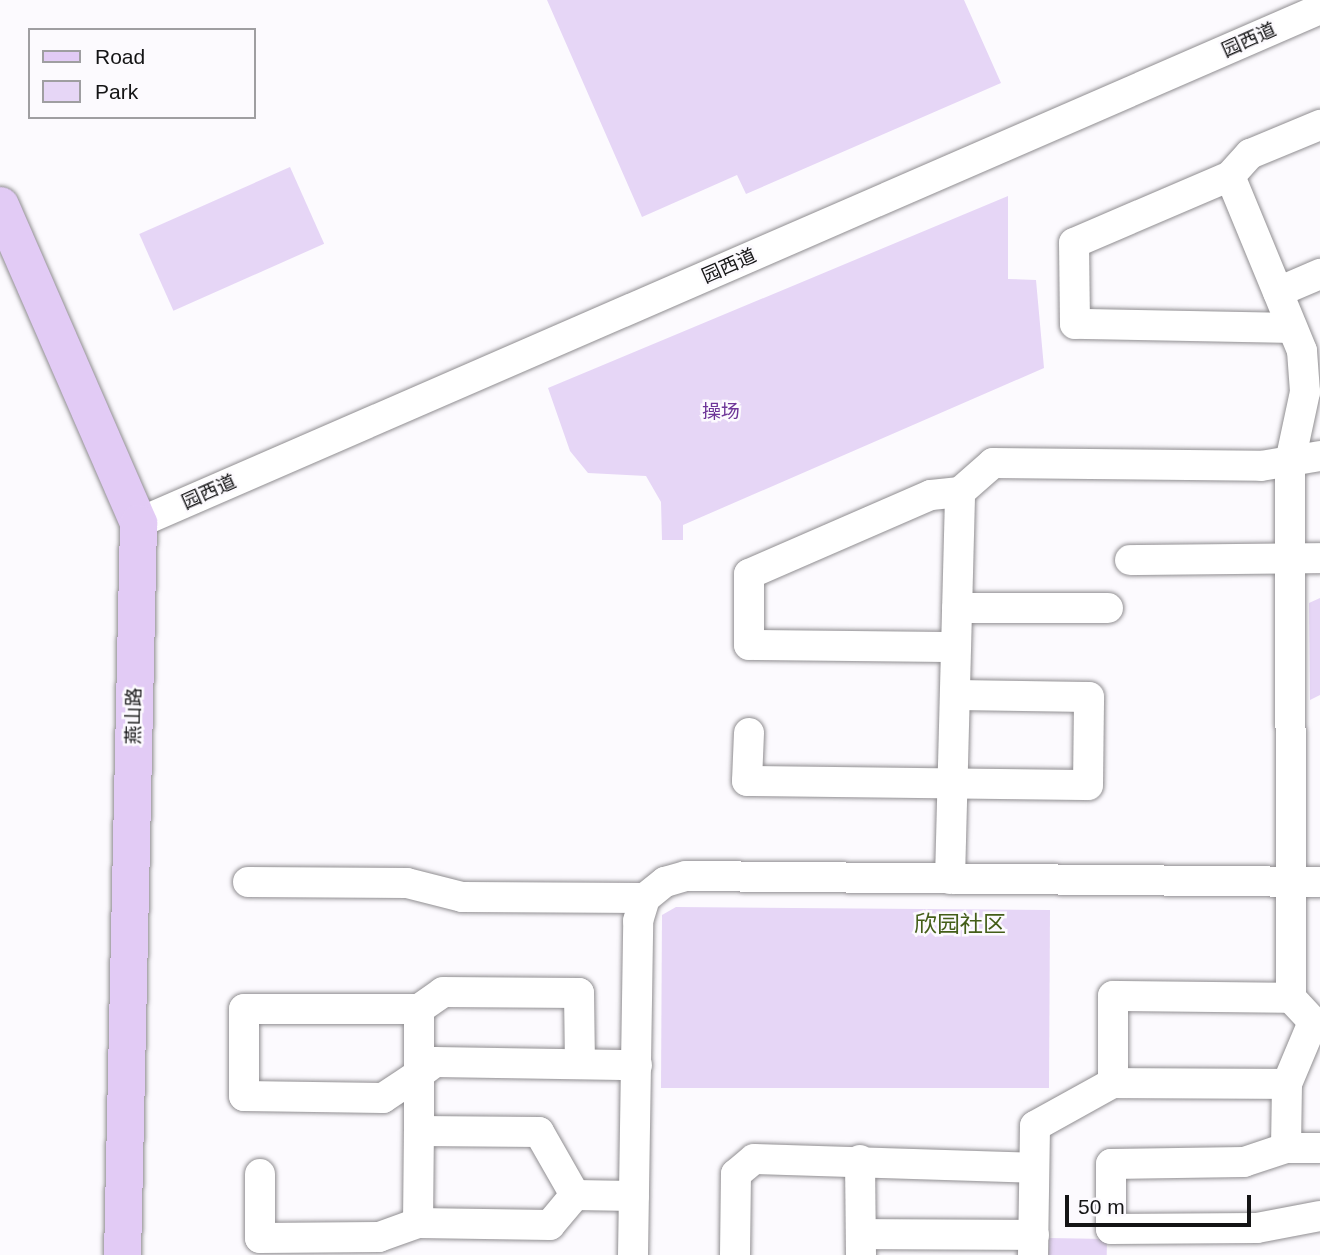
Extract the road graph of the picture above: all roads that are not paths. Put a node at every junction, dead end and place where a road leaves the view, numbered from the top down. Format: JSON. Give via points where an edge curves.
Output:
{"nodes":[{"id":1,"x":1320,"y":9,"type":"edge"},
{"id":2,"x":1320,"y":125,"type":"edge"},
{"id":3,"x":1230,"y":176,"type":"junction"},
{"id":4,"x":0,"y":205,"type":"edge"},
{"id":5,"x":0,"y":253,"type":"edge"},
{"id":6,"x":1320,"y":274,"type":"edge"},
{"id":7,"x":1278,"y":292,"type":"junction"},
{"id":8,"x":1305,"y":344,"type":"edge"},
{"id":9,"x":1320,"y":456,"type":"edge"},
{"id":10,"x":1290,"y":462,"type":"junction"},
{"id":11,"x":960,"y":492,"type":"junction"},
{"id":12,"x":138,"y":523,"type":"junction"},
{"id":13,"x":1320,"y":558,"type":"edge"},
{"id":14,"x":1130,"y":560,"type":"dead end"},
{"id":15,"x":1290,"y":560,"type":"junction"},
{"id":16,"x":957,"y":608,"type":"junction"},
{"id":17,"x":1108,"y":608,"type":"dead end"},
{"id":18,"x":955,"y":647,"type":"junction"},
{"id":19,"x":956,"y":695,"type":"junction"},
{"id":20,"x":749,"y":733,"type":"dead end"},
{"id":21,"x":953,"y":784,"type":"junction"},
{"id":22,"x":950,"y":879,"type":"junction"},
{"id":23,"x":248,"y":882,"type":"dead end"},
{"id":24,"x":1291,"y":882,"type":"junction"},
{"id":25,"x":1320,"y":882,"type":"edge"},
{"id":26,"x":645,"y":898,"type":"junction"},
{"id":27,"x":1291,"y":998,"type":"junction"},
{"id":28,"x":419,"y":1009,"type":"junction"},
{"id":29,"x":1317,"y":1022,"type":"edge"},
{"id":30,"x":580,"y":1065,"type":"junction"},
{"id":31,"x":636,"y":1065,"type":"junction"},
{"id":32,"x":419,"y":1074,"type":"junction"},
{"id":33,"x":1112,"y":1083,"type":"junction"},
{"id":34,"x":1287,"y":1084,"type":"junction"},
{"id":35,"x":419,"y":1130,"type":"junction"},
{"id":36,"x":1286,"y":1148,"type":"junction"},
{"id":37,"x":1320,"y":1148,"type":"edge"},
{"id":38,"x":860,"y":1160,"type":"junction"},
{"id":39,"x":1033,"y":1168,"type":"junction"},
{"id":40,"x":260,"y":1174,"type":"dead end"},
{"id":41,"x":575,"y":1195,"type":"junction"},
{"id":42,"x":634,"y":1196,"type":"junction"},
{"id":43,"x":1320,"y":1216,"type":"edge"},
{"id":44,"x":418,"y":1223,"type":"junction"},
{"id":45,"x":861,"y":1245,"type":"edge"},
{"id":46,"x":1033,"y":1245,"type":"edge"},
{"id":47,"x":102,"y":1255,"type":"edge"},
{"id":48,"x":122,"y":1255,"type":"edge"},
{"id":49,"x":633,"y":1255,"type":"edge"},
{"id":50,"x":735,"y":1255,"type":"edge"}],
"edges":[{"from":1,"to":12,"type":"street","name":"园西道"},
{"from":2,"to":3,"type":"street","via":[[1250,154]]},
{"from":3,"to":7,"type":"street"},
{"from":3,"to":8,"type":"street","via":[[1074,243],[1075,324]]},
{"from":4,"to":12,"type":"main road","name":"燕山路"},
{"from":5,"to":47,"type":"main road","name":"燕山路","via":[[103,483],[115,545]]},
{"from":6,"to":7,"type":"street"},
{"from":7,"to":8,"type":"street"},
{"from":8,"to":10,"type":"street","via":[[1305,392]]},
{"from":9,"to":10,"type":"street"},
{"from":10,"to":11,"type":"street","via":[[993,463]]},
{"from":10,"to":15,"type":"street"},
{"from":11,"to":16,"type":"street"},
{"from":11,"to":18,"type":"street","via":[[932,495],[748,574],[748,645]]},
{"from":12,"to":48,"type":"main road","name":"燕山路"},
{"from":13,"to":15,"type":"street"},
{"from":14,"to":15,"type":"street"},
{"from":15,"to":24,"type":"street"},
{"from":16,"to":17,"type":"street"},
{"from":16,"to":18,"type":"street"},
{"from":18,"to":19,"type":"street"},
{"from":19,"to":21,"type":"street"},
{"from":19,"to":21,"type":"street","via":[[1089,697],[1088,785]]},
{"from":20,"to":21,"type":"street","via":[[747,781]]},
{"from":21,"to":22,"type":"street"},
{"from":22,"to":24,"type":"street"},
{"from":22,"to":26,"type":"street","via":[[685,876]]},
{"from":23,"to":26,"type":"street","via":[[407,883],[461,897]]},
{"from":24,"to":25,"type":"street"},
{"from":24,"to":27,"type":"street"},
{"from":26,"to":31,"type":"street","via":[[638,921]]},
{"from":27,"to":29,"type":"street"},
{"from":27,"to":33,"type":"street","via":[[1113,996]]},
{"from":28,"to":30,"type":"street","via":[[443,992],[579,993]]},
{"from":28,"to":32,"type":"street"},
{"from":28,"to":32,"type":"street","via":[[244,1009],[244,1096],[383,1098]]},
{"from":29,"to":34,"type":"street"},
{"from":30,"to":31,"type":"street"},
{"from":30,"to":32,"type":"street","via":[[435,1062]]},
{"from":31,"to":42,"type":"street"},
{"from":32,"to":35,"type":"street"},
{"from":33,"to":34,"type":"street"},
{"from":33,"to":39,"type":"street","via":[[1035,1126]]},
{"from":34,"to":36,"type":"street"},
{"from":35,"to":41,"type":"street","via":[[539,1132]]},
{"from":35,"to":44,"type":"street"},
{"from":36,"to":37,"type":"street"},
{"from":36,"to":43,"type":"street","via":[[1244,1162],[1111,1164],[1111,1229],[1257,1228]]},
{"from":38,"to":39,"type":"street","via":[[886,1168]]},
{"from":38,"to":45,"type":"street"},
{"from":38,"to":50,"type":"street","via":[[754,1159],[742,1166]]},
{"from":39,"to":46,"type":"street"},
{"from":40,"to":44,"type":"street","via":[[260,1238],[379,1237]]},
{"from":41,"to":42,"type":"street"},
{"from":41,"to":44,"type":"street","via":[[550,1225]]},
{"from":42,"to":49,"type":"street"},
{"from":45,"to":46,"type":"street"}]}
